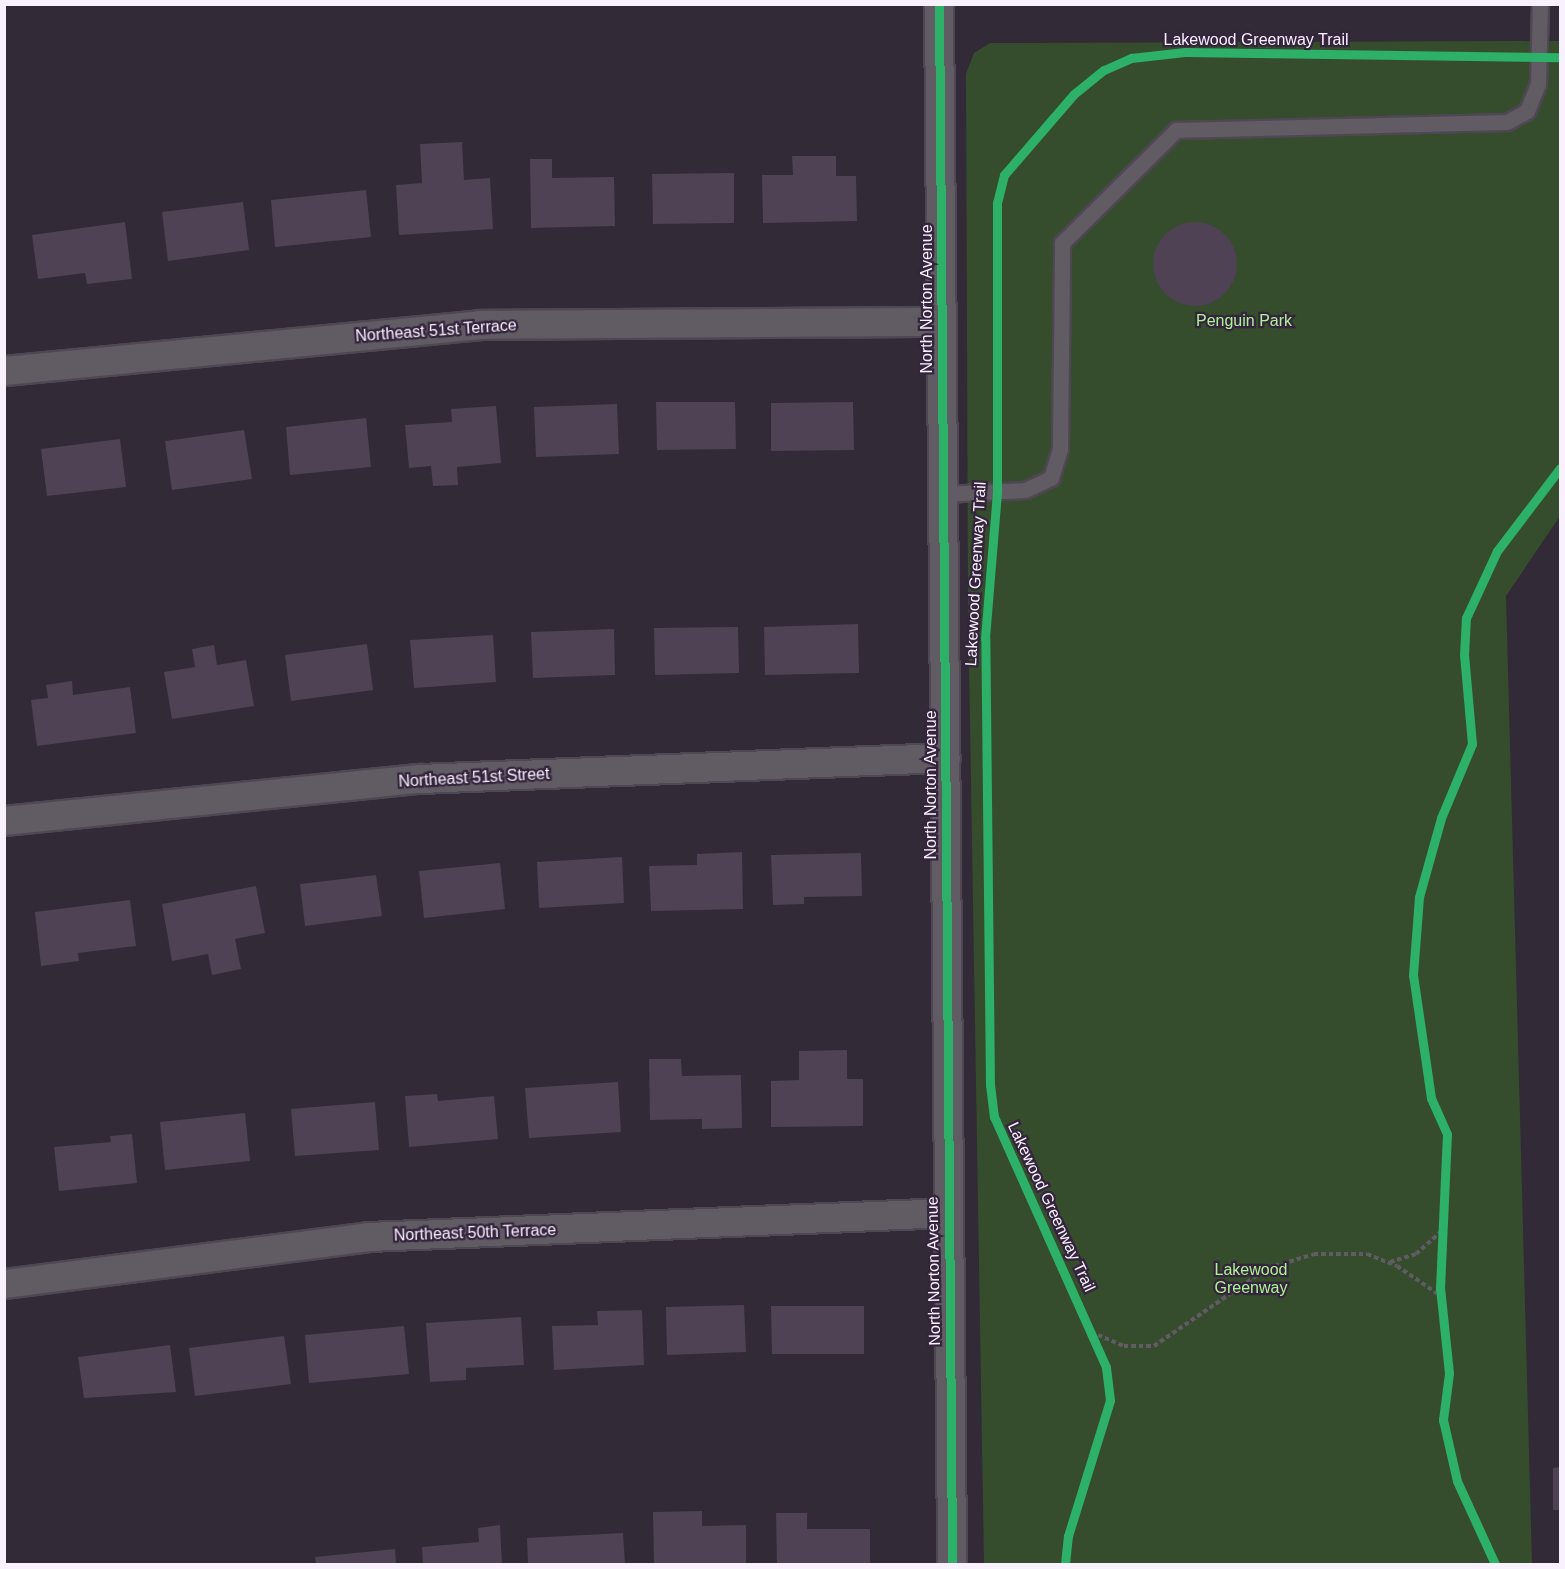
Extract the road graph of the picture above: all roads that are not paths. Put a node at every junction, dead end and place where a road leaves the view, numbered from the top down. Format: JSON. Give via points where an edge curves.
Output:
{"nodes":[{"id":1,"x":939,"y":4,"type":"edge"},
{"id":2,"x":1540,"y":4,"type":"edge"},
{"id":3,"x":942,"y":322,"type":"junction"},
{"id":4,"x":4,"y":371,"type":"edge"},
{"id":5,"x":943,"y":494,"type":"junction"},
{"id":6,"x":946,"y":758,"type":"junction"},
{"id":7,"x":4,"y":821,"type":"edge"},
{"id":8,"x":948,"y":1213,"type":"junction"},
{"id":9,"x":4,"y":1284,"type":"edge"},
{"id":10,"x":952,"y":1564,"type":"edge"}],
"edges":[{"from":1,"to":3,"type":"street","name":"North Norton Avenue"},
{"from":2,"to":5,"type":"lane","via":[[1538,84],[1527,111],[1507,122],[1176,130],[1062,243],[1060,449],[1051,478],[1025,490]]},
{"from":3,"to":4,"type":"street","name":"Northeast 51st Terrace","via":[[480,325]]},
{"from":3,"to":5,"type":"street","name":"North Norton Avenue"},
{"from":5,"to":6,"type":"street","name":"North Norton Avenue"},
{"from":6,"to":7,"type":"street","name":"Northeast 51st Street","via":[[420,779]]},
{"from":6,"to":8,"type":"street","name":"North Norton Avenue"},
{"from":8,"to":9,"type":"street","name":"Northeast 50th Terrace","via":[[369,1237]]},
{"from":8,"to":10,"type":"street","name":"North Norton Avenue"}]}
